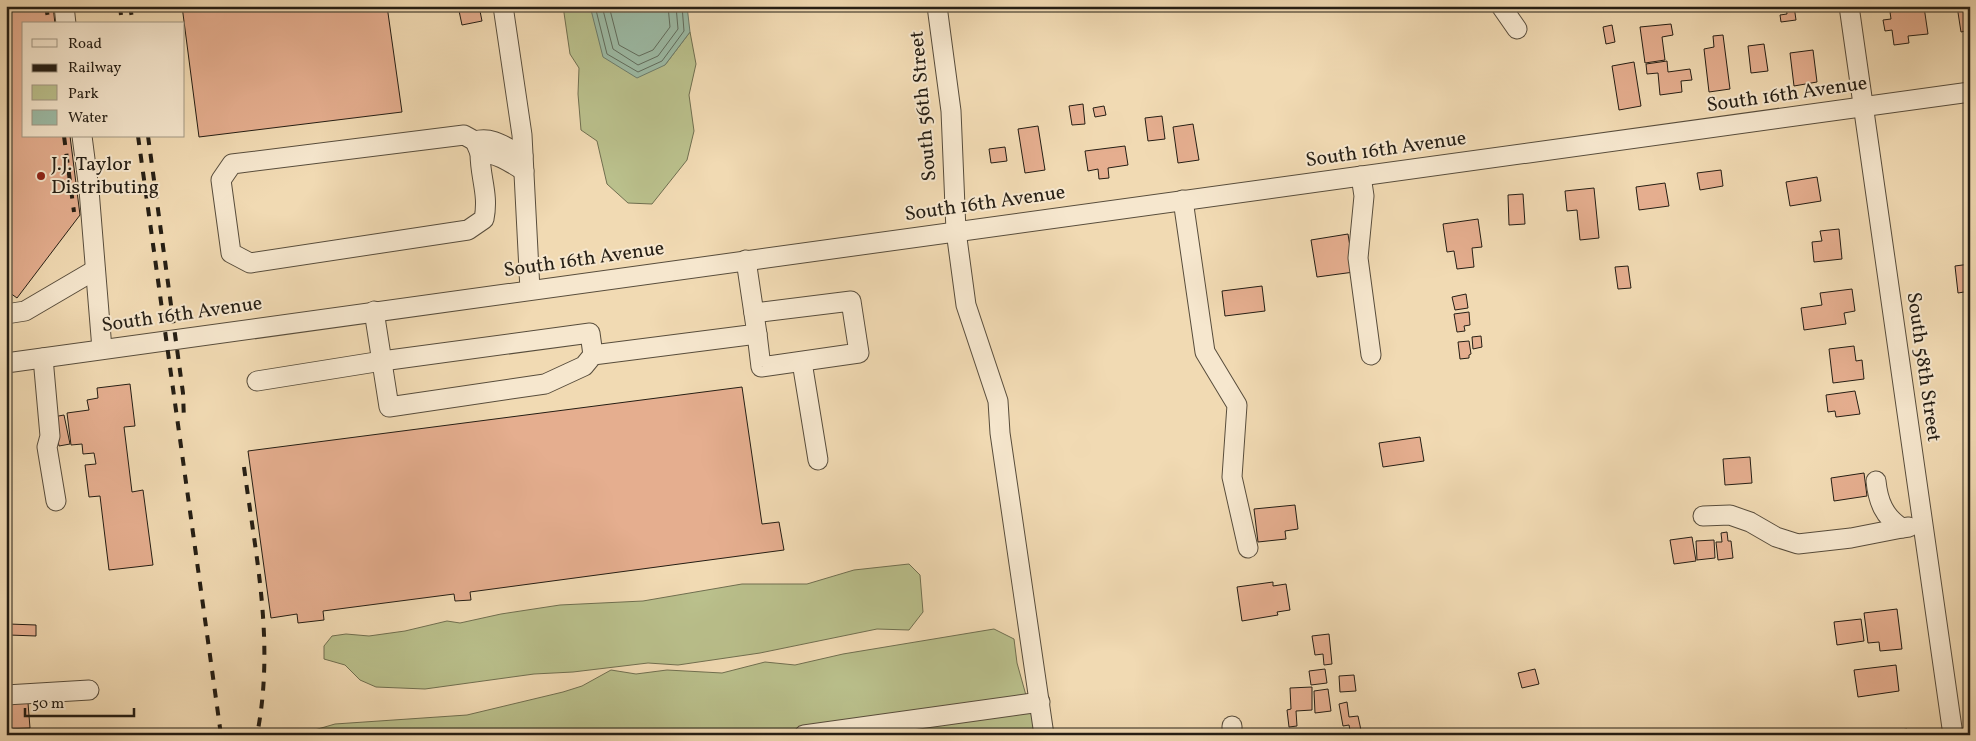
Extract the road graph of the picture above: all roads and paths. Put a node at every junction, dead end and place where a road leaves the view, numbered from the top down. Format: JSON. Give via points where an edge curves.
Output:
{"nodes":[{"id":1,"x":64,"y":6,"type":"edge"},
{"id":2,"x":503,"y":6,"type":"edge"},
{"id":3,"x":937,"y":6,"type":"edge"},
{"id":4,"x":1502,"y":6,"type":"edge"},
{"id":5,"x":1849,"y":6,"type":"edge"},
{"id":6,"x":66,"y":22,"type":"edge"},
{"id":7,"x":1517,"y":29,"type":"dead end"},
{"id":8,"x":1970,"y":92,"type":"edge"},
{"id":9,"x":1864,"y":107,"type":"junction"},
{"id":10,"x":82,"y":138,"type":"edge"},
{"id":11,"x":478,"y":147,"type":"junction"},
{"id":12,"x":523,"y":163,"type":"junction"},
{"id":13,"x":1361,"y":176,"type":"junction"},
{"id":14,"x":1183,"y":200,"type":"junction"},
{"id":15,"x":956,"y":231,"type":"junction"},
{"id":16,"x":746,"y":260,"type":"junction"},
{"id":17,"x":94,"y":270,"type":"junction"},
{"id":18,"x":530,"y":290,"type":"junction"},
{"id":19,"x":374,"y":311,"type":"junction"},
{"id":20,"x":754,"y":313,"type":"junction"},
{"id":21,"x":6,"y":314,"type":"edge"},
{"id":22,"x":757,"y":334,"type":"junction"},
{"id":23,"x":102,"y":349,"type":"junction"},
{"id":24,"x":593,"y":355,"type":"junction"},
{"id":25,"x":1371,"y":355,"type":"dead end"},
{"id":26,"x":43,"y":358,"type":"junction"},
{"id":27,"x":382,"y":360,"type":"junction"},
{"id":28,"x":802,"y":362,"type":"junction"},
{"id":29,"x":6,"y":363,"type":"edge"},
{"id":30,"x":257,"y":381,"type":"dead end"},
{"id":31,"x":818,"y":460,"type":"dead end"},
{"id":32,"x":1876,"y":481,"type":"dead end"},
{"id":33,"x":56,"y":501,"type":"dead end"},
{"id":34,"x":1703,"y":516,"type":"dead end"},
{"id":35,"x":1923,"y":525,"type":"junction"},
{"id":36,"x":1902,"y":528,"type":"junction"},
{"id":37,"x":1248,"y":548,"type":"dead end"},
{"id":38,"x":89,"y":690,"type":"dead end"},
{"id":39,"x":6,"y":695,"type":"edge"},
{"id":40,"x":1040,"y":702,"type":"junction"},
{"id":41,"x":804,"y":735,"type":"edge"},
{"id":42,"x":1044,"y":735,"type":"edge"},
{"id":43,"x":1952,"y":735,"type":"edge"}],
"edges":[{"from":1,"to":6,"type":"street"},
{"from":2,"to":12,"type":"street"},
{"from":3,"to":15,"type":"street","name":"South 56th Street","via":[[951,111]]},
{"from":4,"to":7,"type":"street"},
{"from":5,"to":9,"type":"street","name":"South 58th Street"},
{"from":8,"to":9,"type":"street","name":"South 16th Avenue"},
{"from":9,"to":13,"type":"street","name":"South 16th Avenue"},
{"from":9,"to":35,"type":"street","name":"South 58th Street"},
{"from":10,"to":17,"type":"street"},
{"from":11,"to":11,"type":"street","via":[[464,135],[232,164],[221,180],[231,253],[250,263],[468,230],[484,219],[487,202]]},
{"from":11,"to":12,"type":"street","via":[[485,138],[496,141]]},
{"from":12,"to":18,"type":"street"},
{"from":13,"to":14,"type":"street","name":"South 16th Avenue"},
{"from":13,"to":25,"type":"street","via":[[1364,196],[1358,258]]},
{"from":14,"to":15,"type":"street","name":"South 16th Avenue"},
{"from":14,"to":37,"type":"street","via":[[1205,352],[1237,405],[1232,477]]},
{"from":15,"to":16,"type":"street","name":"South 16th Avenue"},
{"from":15,"to":40,"type":"street","name":"South 56th Street","via":[[966,305],[998,401],[1000,434]]},
{"from":16,"to":18,"type":"street","name":"South 16th Avenue"},
{"from":16,"to":20,"type":"street"},
{"from":17,"to":21,"type":"street","via":[[25,311]]},
{"from":17,"to":23,"type":"street"},
{"from":18,"to":19,"type":"street","name":"South 16th Avenue"},
{"from":19,"to":23,"type":"street","name":"South 16th Avenue"},
{"from":19,"to":27,"type":"street"},
{"from":20,"to":22,"type":"street"},
{"from":20,"to":28,"type":"street","via":[[851,301],[859,353]]},
{"from":22,"to":24,"type":"street"},
{"from":22,"to":28,"type":"street","via":[[761,367]]},
{"from":23,"to":26,"type":"street","name":"South 16th Avenue"},
{"from":24,"to":27,"type":"street","via":[[590,333]]},
{"from":24,"to":27,"type":"street","via":[[584,366],[545,384],[388,407]]},
{"from":26,"to":29,"type":"street","name":"South 16th Avenue"},
{"from":26,"to":33,"type":"street","via":[[50,436],[47,447]]},
{"from":27,"to":30,"type":"street"},
{"from":28,"to":31,"type":"street"},
{"from":32,"to":36,"type":"street","via":[[1885,513],[1892,523]]},
{"from":34,"to":36,"type":"street","via":[[1730,515],[1798,544]]},
{"from":35,"to":36,"type":"street"},
{"from":35,"to":43,"type":"street","name":"South 58th Street"},
{"from":38,"to":39,"type":"street"},
{"from":40,"to":41,"type":"street"},
{"from":40,"to":42,"type":"street","name":"South 56th Street"}]}
